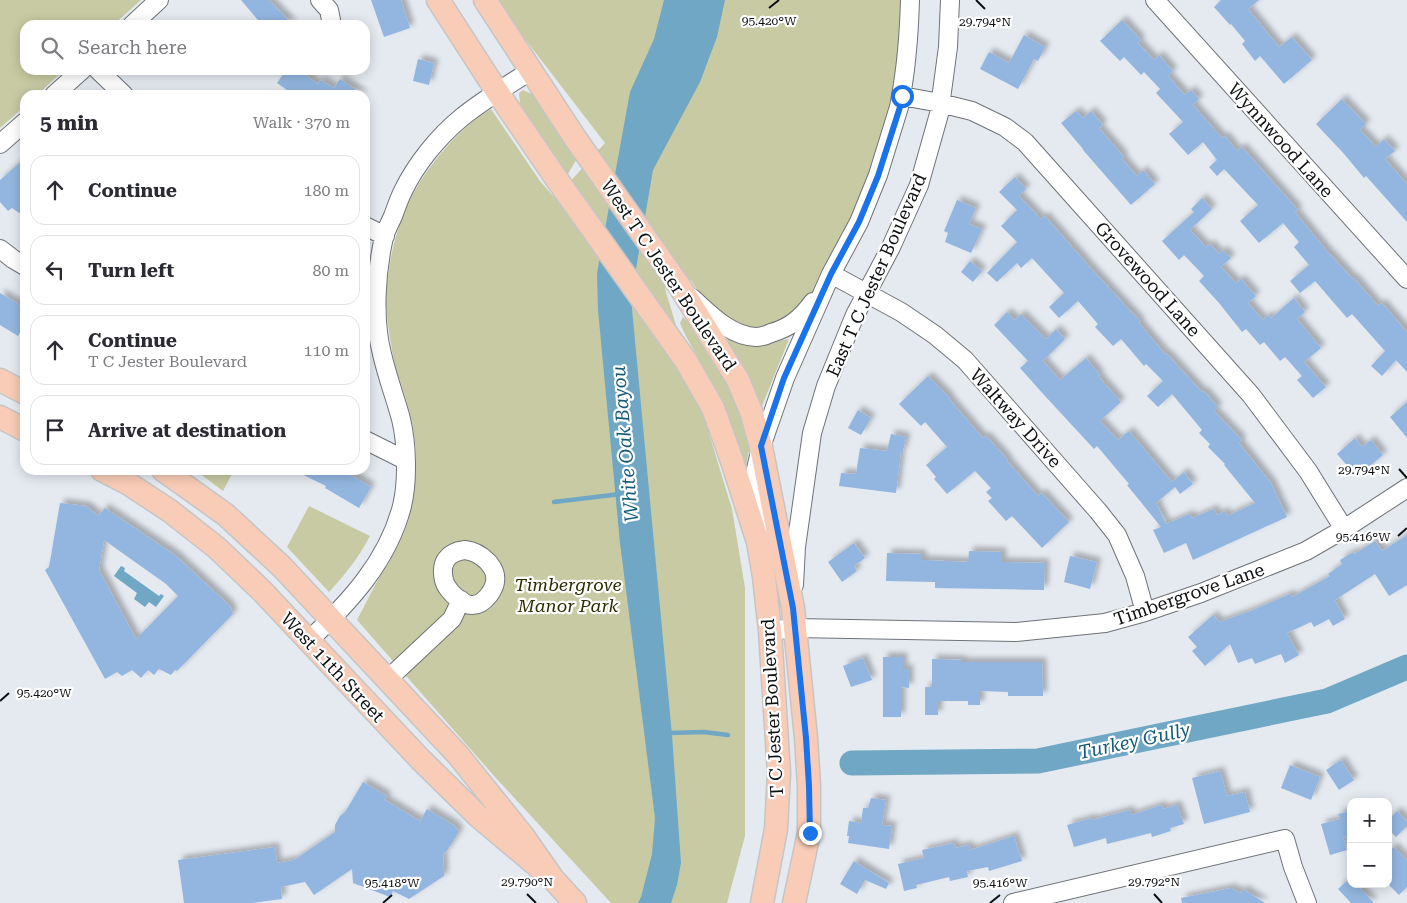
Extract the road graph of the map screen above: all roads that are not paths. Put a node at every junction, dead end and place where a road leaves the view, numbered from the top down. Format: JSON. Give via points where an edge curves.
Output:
{"nodes":[{"id":1,"x":159,"y":0,"type":"edge"},
{"id":2,"x":320,"y":0,"type":"edge"},
{"id":3,"x":438,"y":0,"type":"edge"},
{"id":4,"x":485,"y":0,"type":"edge"},
{"id":5,"x":910,"y":0,"type":"edge"},
{"id":6,"x":950,"y":0,"type":"edge"},
{"id":7,"x":1155,"y":0,"type":"edge"},
{"id":8,"x":137,"y":20,"type":"edge"},
{"id":9,"x":331,"y":20,"type":"edge"},
{"id":10,"x":530,"y":71,"type":"junction"},
{"id":11,"x":76,"y":75,"type":"edge"},
{"id":12,"x":103,"y":75,"type":"edge"},
{"id":13,"x":60,"y":90,"type":"edge"},
{"id":14,"x":119,"y":90,"type":"edge"},
{"id":15,"x":498,"y":93,"type":"junction"},
{"id":16,"x":902,"y":96,"type":"junction"},
{"id":17,"x":940,"y":103,"type":"junction"},
{"id":18,"x":20,"y":126,"type":"edge"},
{"id":19,"x":0,"y":144,"type":"edge"},
{"id":20,"x":370,"y":228,"type":"edge"},
{"id":21,"x":385,"y":236,"type":"junction"},
{"id":22,"x":0,"y":249,"type":"edge"},
{"id":23,"x":20,"y":263,"type":"edge"},
{"id":24,"x":831,"y":274,"type":"junction"},
{"id":25,"x":1407,"y":279,"type":"edge"},
{"id":26,"x":680,"y":287,"type":"junction"},
{"id":27,"x":866,"y":294,"type":"junction"},
{"id":28,"x":0,"y":380,"type":"edge"},
{"id":29,"x":20,"y":390,"type":"edge"},
{"id":30,"x":0,"y":417,"type":"edge"},
{"id":31,"x":20,"y":427,"type":"edge"},
{"id":32,"x":370,"y":442,"type":"edge"},
{"id":33,"x":761,"y":446,"type":"junction"},
{"id":34,"x":405,"y":460,"type":"junction"},
{"id":35,"x":111,"y":475,"type":"edge"},
{"id":36,"x":170,"y":475,"type":"edge"},
{"id":37,"x":1407,"y":488,"type":"edge"},
{"id":38,"x":1344,"y":529,"type":"junction"},
{"id":39,"x":758,"y":542,"type":"junction"},
{"id":40,"x":460,"y":600,"type":"dead end"},
{"id":41,"x":1146,"y":612,"type":"junction"},
{"id":42,"x":794,"y":618,"type":"junction"},
{"id":43,"x":331,"y":620,"type":"junction"},
{"id":44,"x":770,"y":631,"type":"junction"},
{"id":45,"x":308,"y":641,"type":"junction"},
{"id":46,"x":388,"y":680,"type":"junction"},
{"id":47,"x":553,"y":878,"type":"junction"},
{"id":48,"x":574,"y":901,"type":"edge"},
{"id":49,"x":762,"y":903,"type":"edge"},
{"id":50,"x":794,"y":903,"type":"edge"},
{"id":51,"x":1013,"y":903,"type":"edge"},
{"id":52,"x":1307,"y":903,"type":"edge"}],
"edges":[{"from":1,"to":8,"type":"street"},
{"from":2,"to":9,"type":"street","via":[[329,10]]},
{"from":3,"to":15,"type":"main road","name":"West T C Jester Boulevard"},
{"from":4,"to":10,"type":"main road","name":"West T C Jester Boulevard"},
{"from":5,"to":16,"type":"street"},
{"from":6,"to":17,"type":"street","name":"East T C Jester Boulevard","via":[[948,47]]},
{"from":7,"to":25,"type":"street","name":"Wynnwood Lane"},
{"from":10,"to":15,"type":"street"},
{"from":10,"to":26,"type":"main road","name":"West T C Jester Boulevard"},
{"from":11,"to":13,"type":"street"},
{"from":12,"to":14,"type":"street"},
{"from":15,"to":21,"type":"street","via":[[461,118],[420,162],[403,192]]},
{"from":15,"to":39,"type":"main road","name":"West T C Jester Boulevard","via":[[686,361],[713,408]]},
{"from":16,"to":17,"type":"street","name":"Grovewood Lane"},
{"from":16,"to":24,"type":"street","via":[[878,176],[859,222]]},
{"from":17,"to":27,"type":"street","name":"East T C Jester Boulevard","via":[[919,185],[892,247]]},
{"from":17,"to":38,"type":"street","name":"Grovewood Lane","via":[[972,111],[1005,127],[1025,142],[1252,394],[1308,471]]},
{"from":18,"to":19,"type":"street"},
{"from":20,"to":21,"type":"street"},
{"from":21,"to":34,"type":"street","via":[[378,276],[376,319],[381,351],[401,420]]},
{"from":22,"to":23,"type":"street"},
{"from":24,"to":26,"type":"street","via":[[805,313],[784,330],[758,337],[743,334],[720,322]]},
{"from":24,"to":27,"type":"street","name":"Waltway Drive"},
{"from":24,"to":33,"type":"street","via":[[784,378]]},
{"from":26,"to":33,"type":"main road","name":"West T C Jester Boulevard","via":[[738,380]]},
{"from":27,"to":41,"type":"street","name":"Waltway Drive","via":[[901,312],[965,360],[1098,511],[1117,535]]},
{"from":27,"to":42,"type":"street","name":"East T C Jester Boulevard","via":[[854,315],[826,386],[812,434],[796,547]]},
{"from":28,"to":29,"type":"main road"},
{"from":30,"to":31,"type":"main road"},
{"from":32,"to":34,"type":"street"},
{"from":33,"to":39,"type":"street","via":[[754,478],[758,497]]},
{"from":33,"to":42,"type":"main road","name":"West T C Jester Boulevard"},
{"from":34,"to":43,"type":"street","via":[[402,506],[388,544],[366,580]]},
{"from":35,"to":45,"type":"main road","name":"West 11th Street","via":[[170,511],[217,548]]},
{"from":36,"to":43,"type":"main road","name":"West 11th Street","via":[[226,514]]},
{"from":37,"to":38,"type":"street","name":"Timbergrove Lane"},
{"from":38,"to":41,"type":"street","name":"Timbergrove Lane","via":[[1306,551],[1202,594]]},
{"from":39,"to":44,"type":"main road","name":"T C Jester Boulevard"},
{"from":40,"to":46,"type":"street","via":[[452,619]]},
{"from":41,"to":42,"type":"street","name":"Timbergrove Lane","via":[[1105,623],[1016,632]]},
{"from":42,"to":44,"type":"street","name":"Timbergrove Lane"},
{"from":42,"to":50,"type":"main road","name":"T C Jester Boulevard","via":[[806,738],[810,833]]},
{"from":43,"to":45,"type":"street"},
{"from":43,"to":46,"type":"main road","name":"West 11th Street"},
{"from":44,"to":49,"type":"main road","name":"T C Jester Boulevard","via":[[779,774],[776,829]]},
{"from":45,"to":47,"type":"main road","name":"West 11th Street","via":[[478,816]]},
{"from":46,"to":47,"type":"main road","name":"West 11th Street","via":[[458,755]]},
{"from":47,"to":48,"type":"main road","name":"West 11th Street"},
{"from":51,"to":52,"type":"street","via":[[1285,838]]}]}
